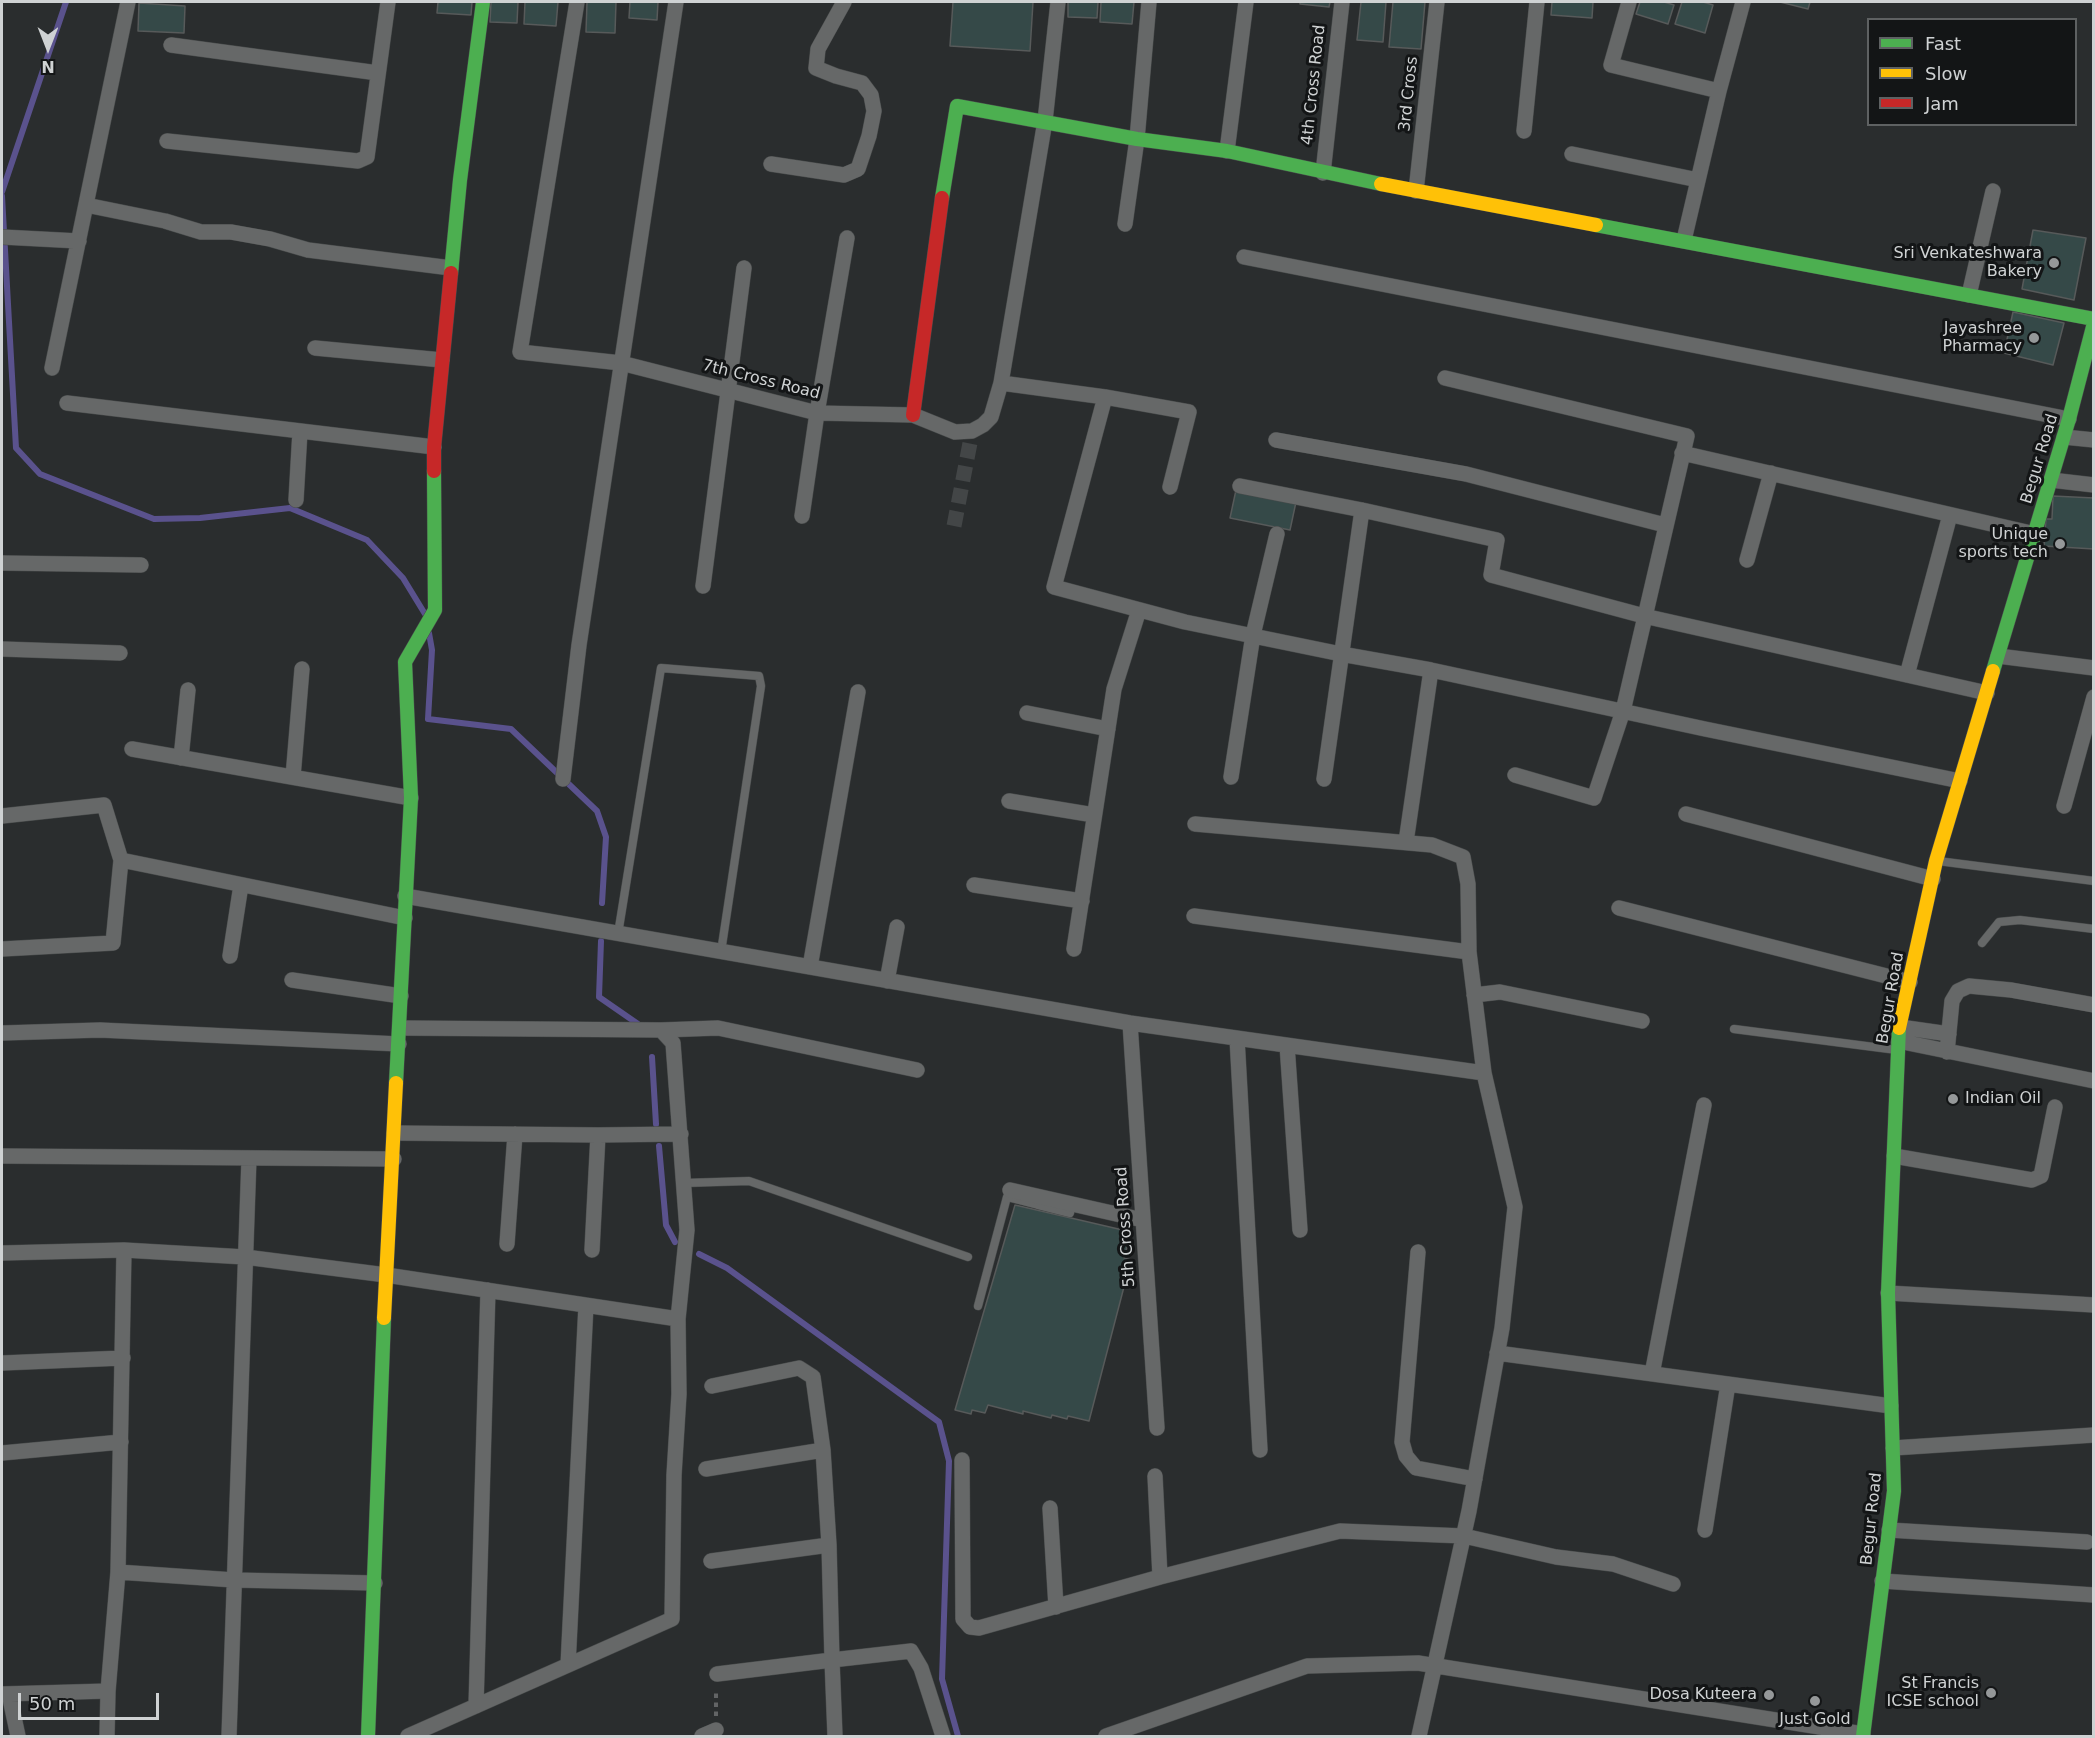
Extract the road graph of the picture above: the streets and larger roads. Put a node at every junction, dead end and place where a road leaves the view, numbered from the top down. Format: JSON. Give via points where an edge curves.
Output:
{"nodes":[{"id":1,"x":128,"y":2,"type":"edge"},
{"id":2,"x":388,"y":2,"type":"edge"},
{"id":3,"x":483,"y":2,"type":"edge"},
{"id":4,"x":577,"y":2,"type":"edge"},
{"id":5,"x":676,"y":2,"type":"edge"},
{"id":6,"x":844,"y":2,"type":"edge"},
{"id":7,"x":1058,"y":2,"type":"edge"},
{"id":8,"x":1149,"y":2,"type":"edge"},
{"id":9,"x":1246,"y":2,"type":"edge"},
{"id":10,"x":1342,"y":2,"type":"edge"},
{"id":11,"x":1437,"y":2,"type":"edge"},
{"id":12,"x":1536,"y":2,"type":"edge"},
{"id":13,"x":1629,"y":2,"type":"edge"},
{"id":14,"x":1743,"y":2,"type":"edge"},
{"id":15,"x":171,"y":45,"type":"dead end"},
{"id":16,"x":378,"y":73,"type":"junction"},
{"id":17,"x":1719,"y":91,"type":"junction"},
{"id":18,"x":1045,"y":121,"type":"junction"},
{"id":19,"x":1524,"y":131,"type":"dead end"},
{"id":20,"x":1137,"y":140,"type":"junction"},
{"id":21,"x":167,"y":141,"type":"dead end"},
{"id":22,"x":1227,"y":151,"type":"junction"},
{"id":23,"x":1572,"y":154,"type":"dead end"},
{"id":24,"x":771,"y":165,"type":"dead end"},
{"id":25,"x":1323,"y":173,"type":"junction"},
{"id":26,"x":1698,"y":180,"type":"junction"},
{"id":27,"x":1416,"y":191,"type":"junction"},
{"id":28,"x":1993,"y":191,"type":"dead end"},
{"id":29,"x":86,"y":206,"type":"junction"},
{"id":30,"x":1125,"y":224,"type":"dead end"},
{"id":31,"x":7,"y":238,"type":"edge"},
{"id":32,"x":847,"y":238,"type":"dead end"},
{"id":33,"x":1684,"y":240,"type":"junction"},
{"id":34,"x":79,"y":241,"type":"junction"},
{"id":35,"x":1244,"y":257,"type":"dead end"},
{"id":36,"x":451,"y":268,"type":"junction"},
{"id":37,"x":744,"y":268,"type":"dead end"},
{"id":38,"x":1969,"y":295,"type":"junction"},
{"id":39,"x":2094,"y":321,"type":"edge"},
{"id":40,"x":315,"y":348,"type":"dead end"},
{"id":41,"x":442,"y":360,"type":"junction"},
{"id":42,"x":621,"y":363,"type":"junction"},
{"id":43,"x":52,"y":368,"type":"dead end"},
{"id":44,"x":1445,"y":378,"type":"dead end"},
{"id":45,"x":1001,"y":383,"type":"junction"},
{"id":46,"x":727,"y":390,"type":"junction"},
{"id":47,"x":1105,"y":397,"type":"junction"},
{"id":48,"x":67,"y":404,"type":"dead end"},
{"id":49,"x":817,"y":413,"type":"junction"},
{"id":50,"x":913,"y":415,"type":"junction"},
{"id":51,"x":2069,"y":419,"type":"junction"},
{"id":52,"x":300,"y":431,"type":"junction"},
{"id":53,"x":2064,"y":437,"type":"junction"},
{"id":54,"x":1276,"y":440,"type":"dead end"},
{"id":55,"x":2094,"y":440,"type":"edge"},
{"id":56,"x":434,"y":447,"type":"junction"},
{"id":57,"x":1682,"y":453,"type":"junction"},
{"id":58,"x":1771,"y":473,"type":"junction"},
{"id":59,"x":2051,"y":480,"type":"junction"},
{"id":60,"x":2094,"y":485,"type":"edge"},
{"id":61,"x":1240,"y":486,"type":"dead end"},
{"id":62,"x":1170,"y":487,"type":"dead end"},
{"id":63,"x":296,"y":500,"type":"dead end"},
{"id":64,"x":1362,"y":510,"type":"junction"},
{"id":65,"x":1950,"y":514,"type":"junction"},
{"id":66,"x":802,"y":516,"type":"dead end"},
{"id":67,"x":1665,"y":525,"type":"junction"},
{"id":68,"x":1277,"y":534,"type":"dead end"},
{"id":69,"x":2035,"y":534,"type":"junction"},
{"id":70,"x":1747,"y":560,"type":"dead end"},
{"id":71,"x":2,"y":563,"type":"edge"},
{"id":72,"x":141,"y":565,"type":"dead end"},
{"id":73,"x":703,"y":586,"type":"dead end"},
{"id":74,"x":1139,"y":610,"type":"junction"},
{"id":75,"x":1644,"y":616,"type":"junction"},
{"id":76,"x":1253,"y":635,"type":"junction"},
{"id":77,"x":2,"y":649,"type":"edge"},
{"id":78,"x":120,"y":653,"type":"dead end"},
{"id":79,"x":1341,"y":654,"type":"junction"},
{"id":80,"x":1998,"y":656,"type":"junction"},
{"id":81,"x":2094,"y":668,"type":"edge"},
{"id":82,"x":302,"y":669,"type":"dead end"},
{"id":83,"x":1431,"y":670,"type":"junction"},
{"id":84,"x":1907,"y":675,"type":"junction"},
{"id":85,"x":188,"y":690,"type":"dead end"},
{"id":86,"x":858,"y":692,"type":"dead end"},
{"id":87,"x":1987,"y":693,"type":"junction"},
{"id":88,"x":2094,"y":697,"type":"edge"},
{"id":89,"x":1623,"y":711,"type":"junction"},
{"id":90,"x":1027,"y":713,"type":"dead end"},
{"id":91,"x":1108,"y":729,"type":"junction"},
{"id":92,"x":132,"y":749,"type":"dead end"},
{"id":93,"x":181,"y":758,"type":"junction"},
{"id":94,"x":1515,"y":775,"type":"dead end"},
{"id":95,"x":292,"y":777,"type":"junction"},
{"id":96,"x":1231,"y":777,"type":"dead end"},
{"id":97,"x":563,"y":778,"type":"dead end"},
{"id":98,"x":1324,"y":779,"type":"dead end"},
{"id":99,"x":1960,"y":781,"type":"junction"},
{"id":100,"x":411,"y":798,"type":"junction"},
{"id":101,"x":1009,"y":801,"type":"dead end"},
{"id":102,"x":2064,"y":806,"type":"dead end"},
{"id":103,"x":1686,"y":814,"type":"dead end"},
{"id":104,"x":1094,"y":815,"type":"junction"},
{"id":105,"x":2,"y":816,"type":"edge"},
{"id":106,"x":1195,"y":824,"type":"dead end"},
{"id":107,"x":1406,"y":842,"type":"junction"},
{"id":108,"x":121,"y":860,"type":"junction"},
{"id":109,"x":1932,"y":879,"type":"junction"},
{"id":110,"x":241,"y":885,"type":"junction"},
{"id":111,"x":974,"y":885,"type":"dead end"},
{"id":112,"x":405,"y":896,"type":"junction"},
{"id":113,"x":1082,"y":901,"type":"junction"},
{"id":114,"x":1620,"y":908,"type":"dead end"},
{"id":115,"x":1194,"y":916,"type":"dead end"},
{"id":116,"x":405,"y":918,"type":"junction"},
{"id":117,"x":897,"y":927,"type":"dead end"},
{"id":118,"x":2,"y":949,"type":"edge"},
{"id":119,"x":1074,"y":949,"type":"dead end"},
{"id":120,"x":1469,"y":952,"type":"junction"},
{"id":121,"x":230,"y":956,"type":"dead end"},
{"id":122,"x":810,"y":967,"type":"junction"},
{"id":123,"x":292,"y":980,"type":"dead end"},
{"id":124,"x":887,"y":981,"type":"junction"},
{"id":125,"x":1910,"y":982,"type":"junction"},
{"id":126,"x":1474,"y":995,"type":"junction"},
{"id":127,"x":401,"y":996,"type":"junction"},
{"id":128,"x":2094,"y":1005,"type":"edge"},
{"id":129,"x":1642,"y":1021,"type":"dead end"},
{"id":130,"x":1130,"y":1023,"type":"junction"},
{"id":131,"x":400,"y":1028,"type":"junction"},
{"id":132,"x":661,"y":1030,"type":"junction"},
{"id":133,"x":2,"y":1033,"type":"edge"},
{"id":134,"x":1949,"y":1034,"type":"junction"},
{"id":135,"x":1238,"y":1038,"type":"junction"},
{"id":136,"x":1899,"y":1039,"type":"junction"},
{"id":137,"x":399,"y":1044,"type":"junction"},
{"id":138,"x":1287,"y":1045,"type":"junction"},
{"id":139,"x":1947,"y":1052,"type":"junction"},
{"id":140,"x":917,"y":1070,"type":"dead end"},
{"id":141,"x":1484,"y":1073,"type":"junction"},
{"id":142,"x":2094,"y":1081,"type":"edge"},
{"id":143,"x":1704,"y":1105,"type":"dead end"},
{"id":144,"x":2055,"y":1107,"type":"dead end"},
{"id":145,"x":394,"y":1133,"type":"junction"},
{"id":146,"x":515,"y":1134,"type":"junction"},
{"id":147,"x":681,"y":1134,"type":"junction"},
{"id":148,"x":598,"y":1135,"type":"junction"},
{"id":149,"x":2,"y":1156,"type":"edge"},
{"id":150,"x":1894,"y":1156,"type":"junction"},
{"id":151,"x":249,"y":1158,"type":"junction"},
{"id":152,"x":394,"y":1159,"type":"junction"},
{"id":153,"x":1010,"y":1190,"type":"dead end"},
{"id":154,"x":1143,"y":1220,"type":"junction"},
{"id":155,"x":1300,"y":1230,"type":"dead end"},
{"id":156,"x":507,"y":1244,"type":"dead end"},
{"id":157,"x":124,"y":1250,"type":"junction"},
{"id":158,"x":592,"y":1250,"type":"dead end"},
{"id":159,"x":1418,"y":1252,"type":"dead end"},
{"id":160,"x":2,"y":1253,"type":"edge"},
{"id":161,"x":245,"y":1257,"type":"junction"},
{"id":162,"x":386,"y":1275,"type":"junction"},
{"id":163,"x":488,"y":1290,"type":"junction"},
{"id":164,"x":1888,"y":1293,"type":"junction"},
{"id":165,"x":586,"y":1305,"type":"junction"},
{"id":166,"x":2094,"y":1305,"type":"edge"},
{"id":167,"x":678,"y":1319,"type":"junction"},
{"id":168,"x":1497,"y":1353,"type":"junction"},
{"id":169,"x":123,"y":1358,"type":"junction"},
{"id":170,"x":2,"y":1363,"type":"edge"},
{"id":171,"x":1652,"y":1374,"type":"junction"},
{"id":172,"x":1728,"y":1384,"type":"junction"},
{"id":173,"x":712,"y":1386,"type":"dead end"},
{"id":174,"x":1891,"y":1406,"type":"junction"},
{"id":175,"x":1157,"y":1428,"type":"dead end"},
{"id":176,"x":2094,"y":1435,"type":"edge"},
{"id":177,"x":121,"y":1442,"type":"junction"},
{"id":178,"x":1893,"y":1448,"type":"junction"},
{"id":179,"x":823,"y":1449,"type":"junction"},
{"id":180,"x":1260,"y":1450,"type":"dead end"},
{"id":181,"x":2,"y":1453,"type":"edge"},
{"id":182,"x":962,"y":1460,"type":"dead end"},
{"id":183,"x":706,"y":1469,"type":"dead end"},
{"id":184,"x":1155,"y":1476,"type":"dead end"},
{"id":185,"x":1475,"y":1479,"type":"junction"},
{"id":186,"x":1050,"y":1508,"type":"dead end"},
{"id":187,"x":1704,"y":1530,"type":"dead end"},
{"id":188,"x":1889,"y":1530,"type":"junction"},
{"id":189,"x":1464,"y":1536,"type":"junction"},
{"id":190,"x":2086,"y":1542,"type":"dead end"},
{"id":191,"x":829,"y":1545,"type":"junction"},
{"id":192,"x":711,"y":1561,"type":"dead end"},
{"id":193,"x":118,"y":1572,"type":"junction"},
{"id":194,"x":1160,"y":1577,"type":"junction"},
{"id":195,"x":234,"y":1580,"type":"junction"},
{"id":196,"x":1882,"y":1581,"type":"junction"},
{"id":197,"x":375,"y":1583,"type":"junction"},
{"id":198,"x":1673,"y":1584,"type":"dead end"},
{"id":199,"x":2094,"y":1595,"type":"edge"},
{"id":200,"x":1056,"y":1606,"type":"junction"},
{"id":201,"x":832,"y":1660,"type":"junction"},
{"id":202,"x":568,"y":1665,"type":"junction"},
{"id":203,"x":1434,"y":1665,"type":"junction"},
{"id":204,"x":717,"y":1674,"type":"road end"},
{"id":205,"x":108,"y":1691,"type":"junction"},
{"id":206,"x":5,"y":1694,"type":"edge"},
{"id":207,"x":476,"y":1706,"type":"junction"},
{"id":208,"x":1863,"y":1735,"type":"edge"},
{"id":209,"x":18,"y":1737,"type":"edge"},
{"id":210,"x":107,"y":1737,"type":"edge"},
{"id":211,"x":229,"y":1737,"type":"edge"},
{"id":212,"x":368,"y":1737,"type":"edge"},
{"id":213,"x":408,"y":1737,"type":"edge"},
{"id":214,"x":835,"y":1737,"type":"edge"},
{"id":215,"x":943,"y":1737,"type":"edge"},
{"id":216,"x":1106,"y":1737,"type":"edge"},
{"id":217,"x":1419,"y":1737,"type":"edge"}],
"edges":[{"from":1,"to":29,"type":"street"},
{"from":2,"to":16,"type":"street"},
{"from":3,"to":36,"type":"street"},
{"from":4,"to":42,"type":"street","name":"7th Cross Road","via":[[520,352]]},
{"from":5,"to":42,"type":"street"},
{"from":6,"to":24,"type":"street","via":[[818,49],[816,68],[862,83],[871,95],[874,111],[870,136],[858,169],[844,175]]},
{"from":7,"to":18,"type":"street","name":"7th Cross Road"},
{"from":8,"to":20,"type":"street"},
{"from":9,"to":22,"type":"street"},
{"from":10,"to":25,"type":"street","name":"4th Cross Road"},
{"from":11,"to":27,"type":"street","name":"3rd Cross"},
{"from":12,"to":19,"type":"street"},
{"from":13,"to":17,"type":"street","via":[[1611,65]]},
{"from":14,"to":17,"type":"street"},
{"from":15,"to":16,"type":"street"},
{"from":16,"to":21,"type":"street","via":[[367,157],[358,161]]},
{"from":17,"to":26,"type":"street"},
{"from":18,"to":20,"type":"street"},
{"from":18,"to":45,"type":"street","name":"7th Cross Road"},
{"from":18,"to":50,"type":"street","via":[[957,106]]},
{"from":20,"to":22,"type":"street"},
{"from":20,"to":30,"type":"street"},
{"from":22,"to":25,"type":"street"},
{"from":23,"to":26,"type":"street"},
{"from":25,"to":27,"type":"street"},
{"from":26,"to":33,"type":"street"},
{"from":27,"to":33,"type":"street"},
{"from":28,"to":38,"type":"street"},
{"from":29,"to":34,"type":"street"},
{"from":29,"to":36,"type":"street","via":[[201,232],[231,232],[308,250]]},
{"from":31,"to":34,"type":"street"},
{"from":32,"to":49,"type":"street"},
{"from":33,"to":38,"type":"street"},
{"from":34,"to":43,"type":"street"},
{"from":35,"to":51,"type":"street"},
{"from":36,"to":41,"type":"street"},
{"from":37,"to":46,"type":"street"},
{"from":38,"to":39,"type":"street"},
{"from":39,"to":51,"type":"street","name":"Begur Road"},
{"from":40,"to":41,"type":"street"},
{"from":41,"to":56,"type":"street"},
{"from":42,"to":46,"type":"street","name":"7th Cross Road"},
{"from":42,"to":97,"type":"street"},
{"from":44,"to":57,"type":"street","via":[[1687,436]]},
{"from":45,"to":47,"type":"street"},
{"from":45,"to":50,"type":"street","name":"7th Cross Road","via":[[991,417],[971,437]]},
{"from":46,"to":49,"type":"street","name":"7th Cross Road"},
{"from":46,"to":73,"type":"street"},
{"from":47,"to":62,"type":"street","via":[[1189,412]]},
{"from":47,"to":74,"type":"street","via":[[1054,587]]},
{"from":48,"to":52,"type":"street"},
{"from":49,"to":50,"type":"street","name":"7th Cross Road"},
{"from":49,"to":66,"type":"street"},
{"from":51,"to":53,"type":"street","name":"Begur Road"},
{"from":52,"to":56,"type":"street"},
{"from":52,"to":63,"type":"street"},
{"from":53,"to":55,"type":"street"},
{"from":53,"to":59,"type":"street","name":"Begur Road"},
{"from":54,"to":67,"type":"street","via":[[1466,474]]},
{"from":56,"to":100,"type":"street","via":[[435,610],[405,662]]},
{"from":57,"to":58,"type":"street"},
{"from":57,"to":67,"type":"street"},
{"from":58,"to":65,"type":"street"},
{"from":58,"to":70,"type":"street"},
{"from":59,"to":60,"type":"street"},
{"from":59,"to":69,"type":"street","name":"Begur Road"},
{"from":61,"to":64,"type":"street"},
{"from":64,"to":75,"type":"street","via":[[1497,540],[1491,575]]},
{"from":64,"to":79,"type":"street"},
{"from":65,"to":69,"type":"street"},
{"from":65,"to":84,"type":"street"},
{"from":67,"to":75,"type":"street"},
{"from":68,"to":76,"type":"street"},
{"from":69,"to":80,"type":"street","name":"Begur Road"},
{"from":71,"to":72,"type":"street"},
{"from":74,"to":76,"type":"street"},
{"from":74,"to":91,"type":"street","via":[[1114,689]]},
{"from":75,"to":84,"type":"street"},
{"from":75,"to":89,"type":"street"},
{"from":76,"to":79,"type":"street"},
{"from":76,"to":96,"type":"street"},
{"from":77,"to":78,"type":"street"},
{"from":79,"to":83,"type":"street"},
{"from":79,"to":98,"type":"street"},
{"from":80,"to":81,"type":"street"},
{"from":80,"to":87,"type":"street","name":"Begur Road"},
{"from":82,"to":95,"type":"street"},
{"from":83,"to":89,"type":"street"},
{"from":83,"to":107,"type":"street"},
{"from":84,"to":87,"type":"street"},
{"from":85,"to":93,"type":"street"},
{"from":86,"to":122,"type":"street"},
{"from":87,"to":99,"type":"street","name":"Begur Road"},
{"from":88,"to":102,"type":"street"},
{"from":89,"to":94,"type":"street","via":[[1594,798]]},
{"from":89,"to":99,"type":"street"},
{"from":90,"to":91,"type":"street"},
{"from":91,"to":104,"type":"street"},
{"from":92,"to":93,"type":"street"},
{"from":93,"to":95,"type":"street"},
{"from":95,"to":100,"type":"street"},
{"from":99,"to":109,"type":"street","name":"Begur Road"},
{"from":100,"to":112,"type":"street"},
{"from":101,"to":104,"type":"street"},
{"from":103,"to":109,"type":"street"},
{"from":104,"to":113,"type":"street"},
{"from":105,"to":108,"type":"street","via":[[104,805]]},
{"from":106,"to":107,"type":"street"},
{"from":107,"to":120,"type":"street","via":[[1432,845],[1463,857],[1468,884]]},
{"from":108,"to":110,"type":"street"},
{"from":108,"to":118,"type":"street","via":[[113,943]]},
{"from":109,"to":125,"type":"street","name":"Begur Road"},
{"from":110,"to":116,"type":"street"},
{"from":110,"to":121,"type":"street"},
{"from":111,"to":113,"type":"street"},
{"from":112,"to":116,"type":"street"},
{"from":112,"to":122,"type":"street"},
{"from":113,"to":119,"type":"street"},
{"from":114,"to":125,"type":"street"},
{"from":115,"to":120,"type":"street"},
{"from":116,"to":127,"type":"street"},
{"from":117,"to":124,"type":"street"},
{"from":120,"to":126,"type":"street"},
{"from":122,"to":124,"type":"street"},
{"from":123,"to":127,"type":"street"},
{"from":124,"to":130,"type":"street"},
{"from":125,"to":136,"type":"street","name":"Begur Road"},
{"from":126,"to":129,"type":"street","via":[[1500,992]]},
{"from":126,"to":141,"type":"street"},
{"from":127,"to":131,"type":"street"},
{"from":128,"to":134,"type":"street","via":[[1969,986],[1958,991],[1952,1001]]},
{"from":130,"to":135,"type":"street"},
{"from":130,"to":154,"type":"street","name":"5th Cross Road"},
{"from":131,"to":132,"type":"street"},
{"from":131,"to":137,"type":"street"},
{"from":132,"to":140,"type":"street","via":[[718,1028]]},
{"from":132,"to":147,"type":"street","via":[[673,1043]]},
{"from":133,"to":137,"type":"street","via":[[100,1030]]},
{"from":134,"to":136,"type":"street"},
{"from":134,"to":139,"type":"street"},
{"from":135,"to":138,"type":"street"},
{"from":135,"to":180,"type":"street"},
{"from":136,"to":139,"type":"street"},
{"from":136,"to":150,"type":"street","name":"Begur Road"},
{"from":137,"to":145,"type":"street"},
{"from":138,"to":141,"type":"street"},
{"from":138,"to":155,"type":"street"},
{"from":139,"to":142,"type":"street"},
{"from":141,"to":168,"type":"street","via":[[1515,1207]]},
{"from":143,"to":171,"type":"street"},
{"from":144,"to":150,"type":"street","via":[[2041,1176],[2032,1180]]},
{"from":145,"to":146,"type":"street"},
{"from":145,"to":152,"type":"street"},
{"from":146,"to":148,"type":"street"},
{"from":146,"to":156,"type":"street"},
{"from":147,"to":148,"type":"street"},
{"from":147,"to":167,"type":"street","via":[[687,1230]]},
{"from":148,"to":158,"type":"street"},
{"from":149,"to":151,"type":"street"},
{"from":150,"to":164,"type":"street","name":"Begur Road"},
{"from":151,"to":152,"type":"street"},
{"from":151,"to":161,"type":"street"},
{"from":152,"to":162,"type":"street"},
{"from":153,"to":154,"type":"street","via":[[1039,1201]]},
{"from":154,"to":175,"type":"street","name":"5th Cross Road"},
{"from":157,"to":160,"type":"street"},
{"from":157,"to":161,"type":"street"},
{"from":157,"to":169,"type":"street"},
{"from":159,"to":185,"type":"street","via":[[1402,1442],[1406,1456],[1416,1468]]},
{"from":161,"to":162,"type":"street"},
{"from":161,"to":195,"type":"street"},
{"from":162,"to":163,"type":"street"},
{"from":162,"to":197,"type":"street"},
{"from":163,"to":165,"type":"street"},
{"from":163,"to":207,"type":"street"},
{"from":164,"to":166,"type":"street"},
{"from":164,"to":174,"type":"street","name":"Begur Road"},
{"from":165,"to":167,"type":"street"},
{"from":165,"to":202,"type":"street"},
{"from":167,"to":202,"type":"street","via":[[672,1619]]},
{"from":168,"to":171,"type":"street"},
{"from":168,"to":185,"type":"street"},
{"from":169,"to":170,"type":"street"},
{"from":169,"to":177,"type":"street"},
{"from":171,"to":172,"type":"street"},
{"from":172,"to":174,"type":"street"},
{"from":172,"to":187,"type":"street"},
{"from":173,"to":179,"type":"street","via":[[799,1368],[813,1377]]},
{"from":174,"to":178,"type":"street","name":"Begur Road"},
{"from":176,"to":178,"type":"street"},
{"from":177,"to":181,"type":"street"},
{"from":177,"to":193,"type":"street"},
{"from":178,"to":188,"type":"street","name":"Begur Road","via":[[1894,1491]]},
{"from":179,"to":183,"type":"street"},
{"from":179,"to":191,"type":"street"},
{"from":182,"to":200,"type":"street","via":[[963,1619],[970,1627],[979,1628]]},
{"from":184,"to":194,"type":"street"},
{"from":185,"to":189,"type":"street"},
{"from":186,"to":200,"type":"street"},
{"from":188,"to":190,"type":"street"},
{"from":188,"to":196,"type":"street","name":"Begur Road"},
{"from":189,"to":194,"type":"street","via":[[1340,1531]]},
{"from":189,"to":198,"type":"street","via":[[1556,1557],[1613,1564]]},
{"from":189,"to":203,"type":"street"},
{"from":191,"to":192,"type":"street"},
{"from":191,"to":201,"type":"street"},
{"from":193,"to":195,"type":"street"},
{"from":193,"to":205,"type":"street"},
{"from":194,"to":200,"type":"street"},
{"from":195,"to":197,"type":"street"},
{"from":195,"to":211,"type":"street"},
{"from":196,"to":199,"type":"street"},
{"from":196,"to":208,"type":"street","name":"Begur Road"},
{"from":197,"to":212,"type":"street"},
{"from":201,"to":204,"type":"street"},
{"from":201,"to":214,"type":"street"},
{"from":201,"to":215,"type":"street","via":[[911,1651],[921,1668]]},
{"from":202,"to":207,"type":"street"},
{"from":203,"to":208,"type":"street"},
{"from":203,"to":216,"type":"street","via":[[1307,1666]]},
{"from":203,"to":217,"type":"street"},
{"from":205,"to":206,"type":"street"},
{"from":205,"to":210,"type":"street"},
{"from":206,"to":209,"type":"street"},
{"from":207,"to":213,"type":"street"}]}
